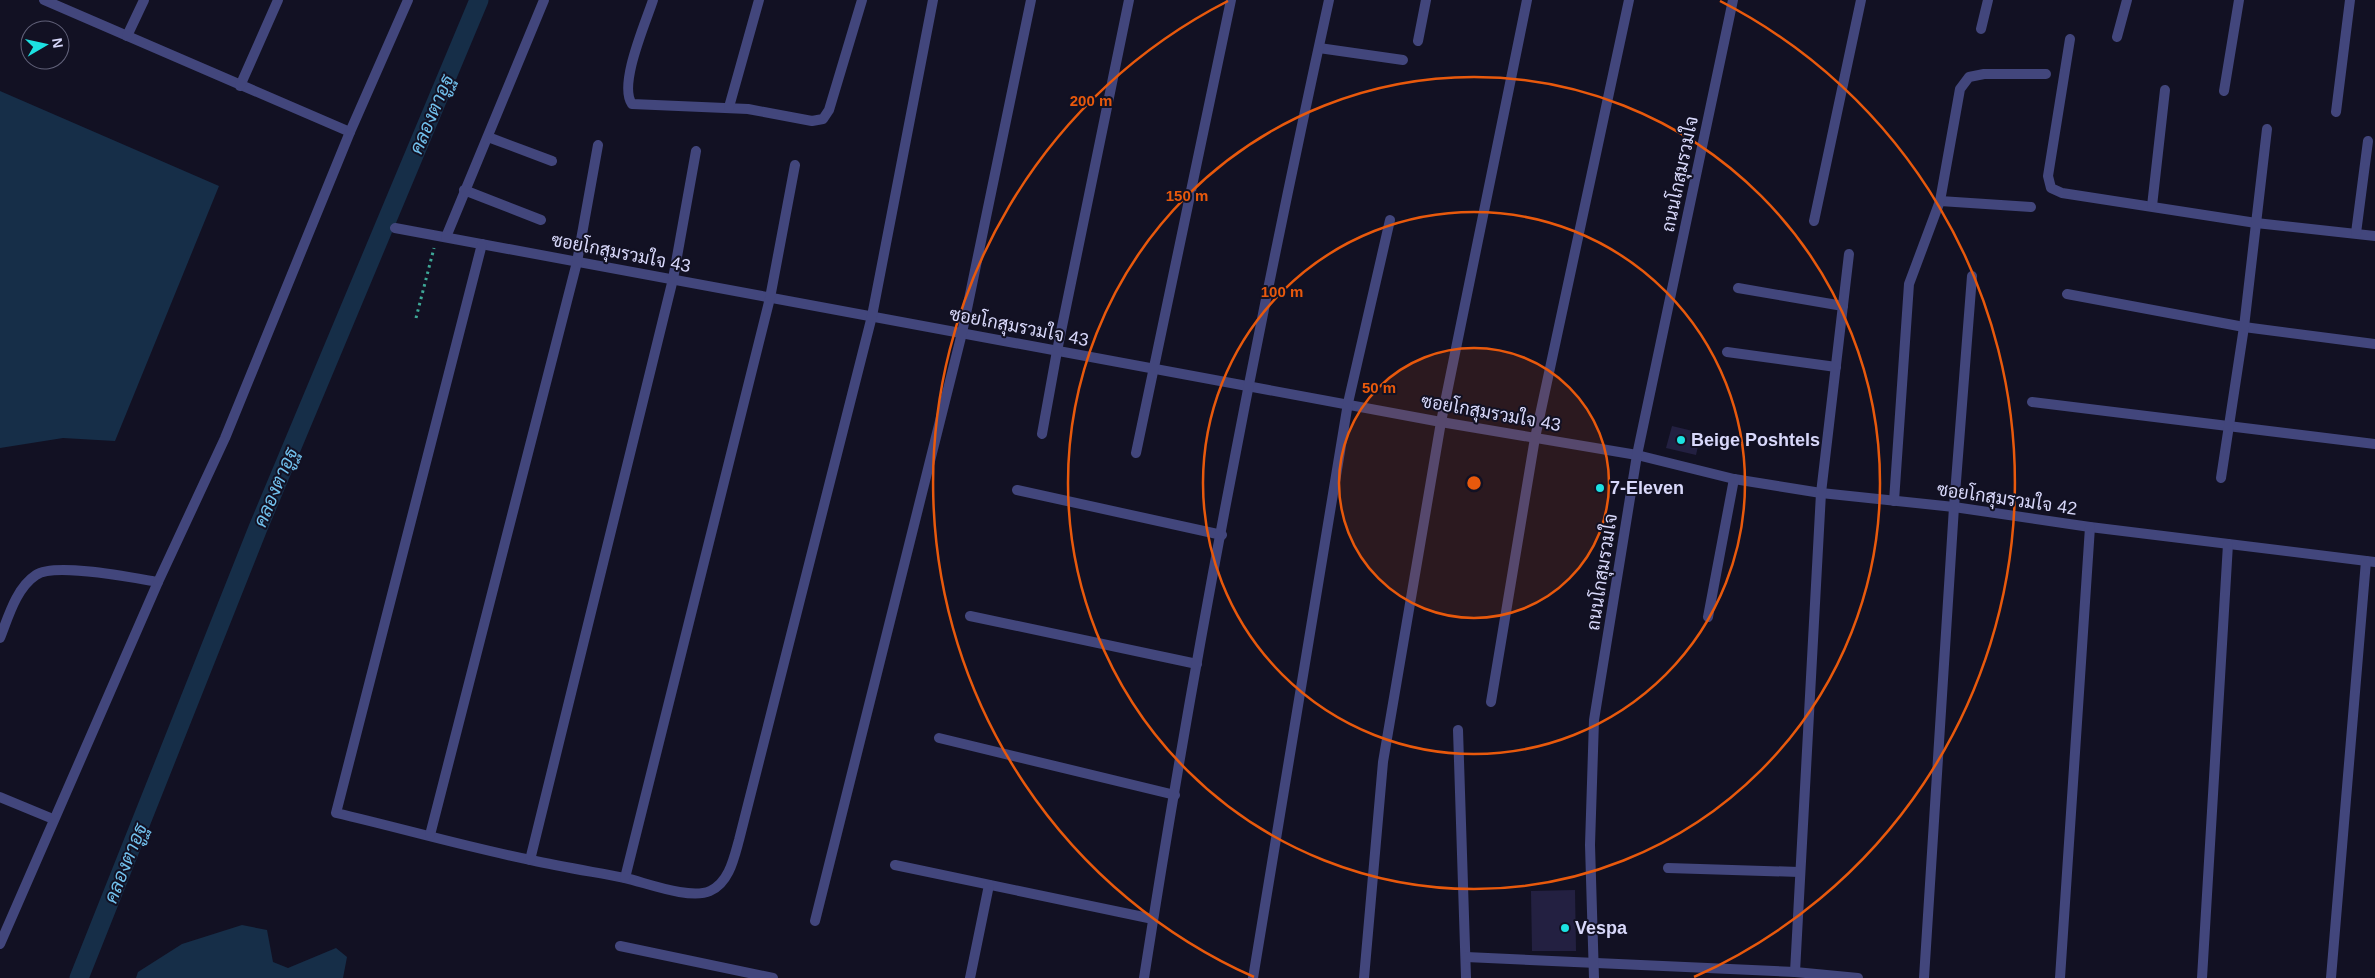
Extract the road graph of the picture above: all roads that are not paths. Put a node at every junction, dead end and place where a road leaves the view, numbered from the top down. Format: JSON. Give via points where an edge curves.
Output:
{"nodes":[{"id":1,"x":44,"y":0,"type":"edge"},
{"id":2,"x":144,"y":0,"type":"edge"},
{"id":3,"x":278,"y":0,"type":"edge"},
{"id":4,"x":408,"y":0,"type":"edge"},
{"id":5,"x":544,"y":0,"type":"edge"},
{"id":6,"x":653,"y":0,"type":"edge"},
{"id":7,"x":759,"y":0,"type":"edge"},
{"id":8,"x":862,"y":0,"type":"edge"},
{"id":9,"x":933,"y":0,"type":"edge"},
{"id":10,"x":1031,"y":0,"type":"edge"},
{"id":11,"x":1130,"y":0,"type":"edge"},
{"id":12,"x":1230,"y":0,"type":"edge"},
{"id":13,"x":1329,"y":0,"type":"edge"},
{"id":14,"x":1426,"y":0,"type":"edge"},
{"id":15,"x":1527,"y":0,"type":"edge"},
{"id":16,"x":1629,"y":0,"type":"edge"},
{"id":17,"x":1733,"y":0,"type":"edge"},
{"id":18,"x":1861,"y":0,"type":"edge"},
{"id":19,"x":1988,"y":0,"type":"edge"},
{"id":20,"x":2127,"y":0,"type":"edge"},
{"id":21,"x":2239,"y":0,"type":"edge"},
{"id":22,"x":2350,"y":0,"type":"edge"},
{"id":23,"x":1981,"y":29,"type":"dead end"},
{"id":24,"x":127,"y":36,"type":"junction"},
{"id":25,"x":2117,"y":37,"type":"dead end"},
{"id":26,"x":2070,"y":39,"type":"dead end"},
{"id":27,"x":1418,"y":41,"type":"dead end"},
{"id":28,"x":1318,"y":48,"type":"junction"},
{"id":29,"x":1403,"y":60,"type":"dead end"},
{"id":30,"x":2046,"y":74,"type":"dead end"},
{"id":31,"x":240,"y":86,"type":"junction"},
{"id":32,"x":2165,"y":90,"type":"dead end"},
{"id":33,"x":2224,"y":91,"type":"dead end"},
{"id":34,"x":729,"y":107,"type":"junction"},
{"id":35,"x":2336,"y":112,"type":"dead end"},
{"id":36,"x":2267,"y":129,"type":"dead end"},
{"id":37,"x":350,"y":132,"type":"junction"},
{"id":38,"x":488,"y":137,"type":"junction"},
{"id":39,"x":2368,"y":141,"type":"dead end"},
{"id":40,"x":598,"y":145,"type":"dead end"},
{"id":41,"x":696,"y":150,"type":"dead end"},
{"id":42,"x":552,"y":162,"type":"dead end"},
{"id":43,"x":795,"y":165,"type":"dead end"},
{"id":44,"x":464,"y":190,"type":"junction"},
{"id":45,"x":1940,"y":201,"type":"junction"},
{"id":46,"x":2152,"y":206,"type":"junction"},
{"id":47,"x":2031,"y":207,"type":"dead end"},
{"id":48,"x":541,"y":220,"type":"dead end"},
{"id":49,"x":1390,"y":220,"type":"dead end"},
{"id":50,"x":1814,"y":221,"type":"dead end"},
{"id":51,"x":2256,"y":223,"type":"junction"},
{"id":52,"x":395,"y":228,"type":"dead end"},
{"id":53,"x":2356,"y":234,"type":"junction"},
{"id":54,"x":2375,"y":236,"type":"edge"},
{"id":55,"x":442,"y":237,"type":"junction"},
{"id":56,"x":482,"y":244,"type":"junction"},
{"id":57,"x":1849,"y":254,"type":"dead end"},
{"id":58,"x":576,"y":262,"type":"junction"},
{"id":59,"x":1972,"y":276,"type":"dead end"},
{"id":60,"x":673,"y":280,"type":"junction"},
{"id":61,"x":1738,"y":288,"type":"dead end"},
{"id":62,"x":2067,"y":294,"type":"dead end"},
{"id":63,"x":770,"y":298,"type":"junction"},
{"id":64,"x":1843,"y":306,"type":"junction"},
{"id":65,"x":872,"y":316,"type":"junction"},
{"id":66,"x":2244,"y":327,"type":"junction"},
{"id":67,"x":962,"y":333,"type":"junction"},
{"id":68,"x":2375,"y":344,"type":"edge"},
{"id":69,"x":1057,"y":351,"type":"junction"},
{"id":70,"x":1727,"y":352,"type":"dead end"},
{"id":71,"x":1836,"y":367,"type":"junction"},
{"id":72,"x":1152,"y":368,"type":"junction"},
{"id":73,"x":1248,"y":386,"type":"junction"},
{"id":74,"x":2032,"y":402,"type":"dead end"},
{"id":75,"x":1348,"y":404,"type":"junction"},
{"id":76,"x":1441,"y":422,"type":"junction"},
{"id":77,"x":2230,"y":425,"type":"junction"},
{"id":78,"x":1042,"y":434,"type":"dead end"},
{"id":79,"x":1535,"y":438,"type":"junction"},
{"id":80,"x":2375,"y":444,"type":"edge"},
{"id":81,"x":1136,"y":453,"type":"dead end"},
{"id":82,"x":1637,"y":455,"type":"junction"},
{"id":83,"x":2221,"y":478,"type":"dead end"},
{"id":84,"x":1734,"y":479,"type":"junction"},
{"id":85,"x":1017,"y":490,"type":"dead end"},
{"id":86,"x":1821,"y":493,"type":"junction"},
{"id":87,"x":1894,"y":501,"type":"junction"},
{"id":88,"x":1954,"y":507,"type":"junction"},
{"id":89,"x":2090,"y":527,"type":"junction"},
{"id":90,"x":1222,"y":534,"type":"junction"},
{"id":91,"x":2228,"y":544,"type":"junction"},
{"id":92,"x":2371,"y":561,"type":"edge"},
{"id":93,"x":158,"y":582,"type":"junction"},
{"id":94,"x":970,"y":616,"type":"dead end"},
{"id":95,"x":1708,"y":617,"type":"dead end"},
{"id":96,"x":0,"y":638,"type":"edge"},
{"id":97,"x":1197,"y":664,"type":"junction"},
{"id":98,"x":1491,"y":702,"type":"dead end"},
{"id":99,"x":1458,"y":730,"type":"dead end"},
{"id":100,"x":939,"y":738,"type":"dead end"},
{"id":101,"x":1175,"y":795,"type":"junction"},
{"id":102,"x":0,"y":797,"type":"edge"},
{"id":103,"x":53,"y":819,"type":"junction"},
{"id":104,"x":430,"y":835,"type":"junction"},
{"id":105,"x":530,"y":860,"type":"junction"},
{"id":106,"x":895,"y":865,"type":"dead end"},
{"id":107,"x":1668,"y":868,"type":"dead end"},
{"id":108,"x":1799,"y":872,"type":"junction"},
{"id":109,"x":625,"y":878,"type":"junction"},
{"id":110,"x":989,"y":885,"type":"junction"},
{"id":111,"x":1153,"y":919,"type":"junction"},
{"id":112,"x":814,"y":920,"type":"dead end"},
{"id":113,"x":0,"y":944,"type":"edge"},
{"id":114,"x":620,"y":946,"type":"dead end"},
{"id":115,"x":1466,"y":957,"type":"junction"},
{"id":116,"x":1594,"y":962,"type":"junction"},
{"id":117,"x":1795,"y":972,"type":"junction"},
{"id":118,"x":773,"y":978,"type":"edge"},
{"id":119,"x":970,"y":978,"type":"edge"},
{"id":120,"x":1144,"y":978,"type":"edge"},
{"id":121,"x":1252,"y":978,"type":"edge"},
{"id":122,"x":1364,"y":978,"type":"edge"},
{"id":123,"x":1466,"y":978,"type":"edge"},
{"id":124,"x":1594,"y":978,"type":"edge"},
{"id":125,"x":1858,"y":978,"type":"edge"},
{"id":126,"x":1924,"y":978,"type":"edge"},
{"id":127,"x":2060,"y":978,"type":"edge"},
{"id":128,"x":2202,"y":978,"type":"edge"},
{"id":129,"x":2331,"y":978,"type":"edge"}],
"edges":[{"from":1,"to":24,"type":"street"},
{"from":2,"to":24,"type":"street"},
{"from":3,"to":31,"type":"street"},
{"from":4,"to":37,"type":"street"},
{"from":5,"to":38,"type":"street"},
{"from":6,"to":34,"type":"street","via":[[629,75],[627,98],[632,104],[641,105]]},
{"from":7,"to":34,"type":"street"},
{"from":8,"to":34,"type":"street","via":[[829,110],[823,119],[812,121]]},
{"from":9,"to":65,"type":"street"},
{"from":10,"to":67,"type":"street"},
{"from":11,"to":69,"type":"street"},
{"from":12,"to":72,"type":"street"},
{"from":13,"to":28,"type":"street"},
{"from":14,"to":27,"type":"street"},
{"from":15,"to":76,"type":"street"},
{"from":16,"to":79,"type":"street"},
{"from":17,"to":82,"type":"street","name":"ถนนโกสุมรวมใจ"},
{"from":18,"to":50,"type":"street"},
{"from":19,"to":23,"type":"street"},
{"from":20,"to":25,"type":"street"},
{"from":21,"to":33,"type":"street"},
{"from":22,"to":35,"type":"street"},
{"from":24,"to":31,"type":"street"},
{"from":26,"to":46,"type":"street","via":[[2048,176],[2051,188],[2062,193]]},
{"from":28,"to":29,"type":"street"},
{"from":28,"to":73,"type":"street"},
{"from":30,"to":45,"type":"street","via":[[1969,77],[1960,89]]},
{"from":31,"to":37,"type":"street"},
{"from":32,"to":46,"type":"street"},
{"from":36,"to":51,"type":"street"},
{"from":37,"to":93,"type":"street","via":[[225,438]]},
{"from":38,"to":42,"type":"street"},
{"from":38,"to":44,"type":"street"},
{"from":39,"to":53,"type":"street"},
{"from":40,"to":58,"type":"street"},
{"from":41,"to":60,"type":"street"},
{"from":43,"to":63,"type":"street"},
{"from":44,"to":48,"type":"street"},
{"from":44,"to":55,"type":"street"},
{"from":45,"to":47,"type":"street"},
{"from":45,"to":87,"type":"street","via":[[1909,284]]},
{"from":46,"to":51,"type":"street"},
{"from":49,"to":75,"type":"street"},
{"from":51,"to":53,"type":"street"},
{"from":51,"to":66,"type":"street"},
{"from":52,"to":55,"type":"street","name":"ซอยโกสุมรวมใจ 43"},
{"from":53,"to":54,"type":"street"},
{"from":55,"to":56,"type":"street","name":"ซอยโกสุมรวมใจ 43"},
{"from":56,"to":58,"type":"street","name":"ซอยโกสุมรวมใจ 43"},
{"from":56,"to":104,"type":"street","via":[[336,813]]},
{"from":57,"to":64,"type":"street"},
{"from":58,"to":60,"type":"street","name":"ซอยโกสุมรวมใจ 43"},
{"from":58,"to":104,"type":"street"},
{"from":59,"to":88,"type":"street"},
{"from":60,"to":63,"type":"street","name":"ซอยโกสุมรวมใจ 43"},
{"from":60,"to":105,"type":"street"},
{"from":61,"to":64,"type":"street"},
{"from":62,"to":66,"type":"street"},
{"from":63,"to":65,"type":"street","name":"ซอยโกสุมรวมใจ 43"},
{"from":63,"to":109,"type":"street"},
{"from":64,"to":71,"type":"street"},
{"from":65,"to":67,"type":"street","name":"ซอยโกสุมรวมใจ 43"},
{"from":65,"to":109,"type":"street","via":[[732,862],[720,885],[710,892],[697,894]]},
{"from":66,"to":68,"type":"street"},
{"from":66,"to":77,"type":"street"},
{"from":67,"to":69,"type":"street","name":"ซอยโกสุมรวมใจ 43"},
{"from":67,"to":112,"type":"street"},
{"from":69,"to":72,"type":"street","name":"ซอยโกสุมรวมใจ 43"},
{"from":69,"to":78,"type":"street"},
{"from":70,"to":71,"type":"street"},
{"from":71,"to":86,"type":"street"},
{"from":72,"to":73,"type":"street","name":"ซอยโกสุมรวมใจ 43"},
{"from":72,"to":81,"type":"street"},
{"from":73,"to":75,"type":"street","name":"ซอยโกสุมรวมใจ 43"},
{"from":73,"to":90,"type":"street"},
{"from":74,"to":77,"type":"street"},
{"from":75,"to":76,"type":"street","name":"ซอยโกสุมรวมใจ 43"},
{"from":75,"to":121,"type":"street"},
{"from":76,"to":79,"type":"street","name":"ซอยโกสุมรวมใจ 43"},
{"from":76,"to":122,"type":"street","via":[[1383,762]]},
{"from":77,"to":80,"type":"street"},
{"from":77,"to":83,"type":"street"},
{"from":79,"to":82,"type":"street","name":"ซอยโกสุมรวมใจ 43"},
{"from":79,"to":98,"type":"street"},
{"from":82,"to":84,"type":"street","name":"ซอยโกสุมรวมใจ 42"},
{"from":82,"to":116,"type":"street","name":"ถนนโกสุมรวมใจ","via":[[1594,720],[1590,845]]},
{"from":84,"to":86,"type":"street","name":"ซอยโกสุมรวมใจ 42"},
{"from":84,"to":95,"type":"street"},
{"from":85,"to":90,"type":"street"},
{"from":86,"to":87,"type":"street","name":"ซอยโกสุมรวมใจ 42"},
{"from":86,"to":108,"type":"street"},
{"from":87,"to":88,"type":"street","name":"ซอยโกสุมรวมใจ 42"},
{"from":88,"to":89,"type":"street","name":"ซอยโกสุมรวมใจ 42"},
{"from":88,"to":126,"type":"street"},
{"from":89,"to":91,"type":"street","name":"ซอยโกสุมรวมใจ 42"},
{"from":89,"to":127,"type":"street"},
{"from":90,"to":97,"type":"street"},
{"from":91,"to":92,"type":"street","name":"ซอยโกสุมรวมใจ 42"},
{"from":91,"to":128,"type":"street"},
{"from":92,"to":129,"type":"street"},
{"from":93,"to":96,"type":"street","via":[[92,571],[63,570],[37,574],[24,587]]},
{"from":93,"to":103,"type":"street"},
{"from":94,"to":97,"type":"street"},
{"from":97,"to":101,"type":"street"},
{"from":99,"to":115,"type":"street"},
{"from":100,"to":101,"type":"street"},
{"from":101,"to":111,"type":"street"},
{"from":102,"to":103,"type":"street"},
{"from":103,"to":113,"type":"street"},
{"from":104,"to":105,"type":"street"},
{"from":105,"to":109,"type":"street"},
{"from":106,"to":110,"type":"street"},
{"from":107,"to":108,"type":"street"},
{"from":108,"to":117,"type":"street"},
{"from":110,"to":111,"type":"street"},
{"from":110,"to":119,"type":"street"},
{"from":111,"to":120,"type":"street"},
{"from":114,"to":118,"type":"street"},
{"from":115,"to":116,"type":"street"},
{"from":115,"to":123,"type":"street"},
{"from":116,"to":117,"type":"street"},
{"from":116,"to":124,"type":"street","name":"ถนนโกสุมรวมใจ"},
{"from":117,"to":125,"type":"street"}]}
